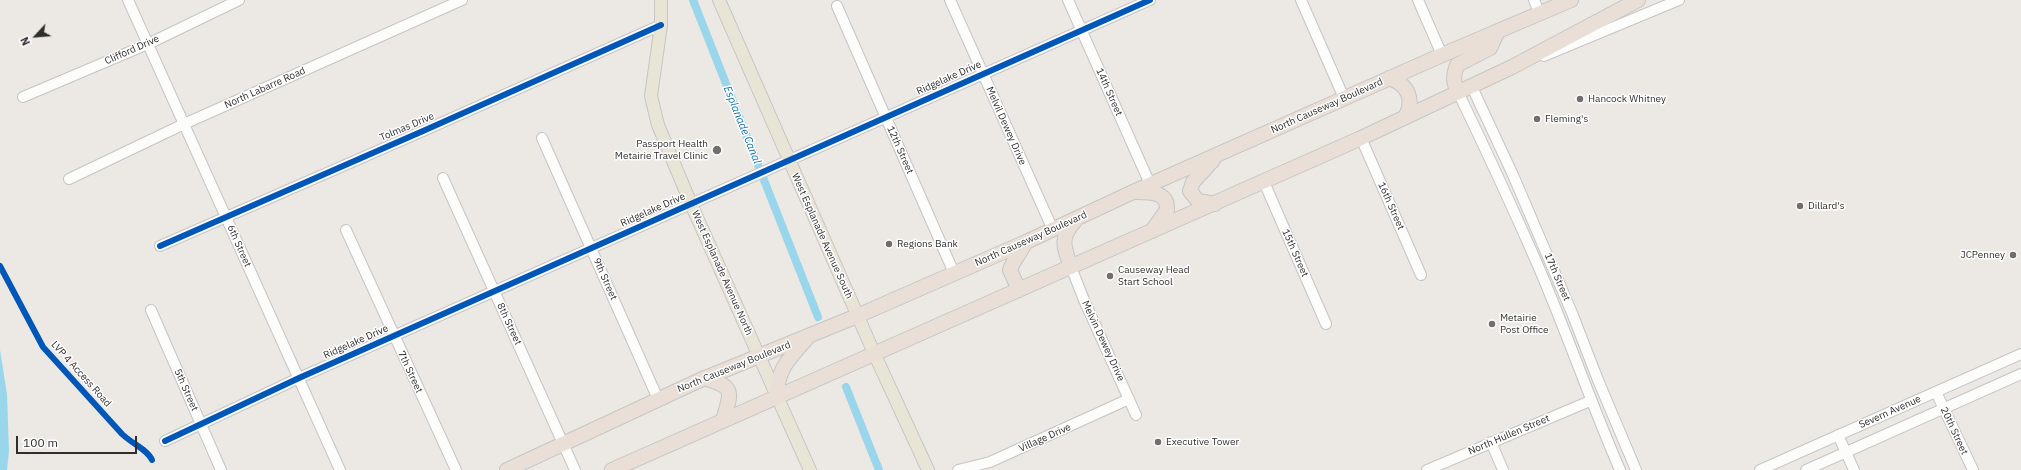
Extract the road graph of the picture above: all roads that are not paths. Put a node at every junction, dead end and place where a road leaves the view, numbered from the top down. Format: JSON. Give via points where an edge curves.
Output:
{"nodes":[{"id":1,"x":128,"y":0,"type":"edge"},
{"id":2,"x":239,"y":0,"type":"edge"},
{"id":3,"x":462,"y":0,"type":"edge"},
{"id":4,"x":661,"y":0,"type":"edge"},
{"id":5,"x":719,"y":0,"type":"edge"},
{"id":6,"x":950,"y":0,"type":"edge"},
{"id":7,"x":1068,"y":0,"type":"edge"},
{"id":8,"x":1150,"y":0,"type":"edge"},
{"id":9,"x":1301,"y":0,"type":"edge"},
{"id":10,"x":1418,"y":0,"type":"edge"},
{"id":11,"x":1571,"y":0,"type":"edge"},
{"id":12,"x":1638,"y":0,"type":"edge"},
{"id":13,"x":1678,"y":0,"type":"edge"},
{"id":14,"x":1559,"y":3,"type":"edge"},
{"id":15,"x":837,"y":6,"type":"dead end"},
{"id":16,"x":1536,"y":6,"type":"edge"},
{"id":17,"x":661,"y":25,"type":"junction"},
{"id":18,"x":1082,"y":30,"type":"junction"},
{"id":19,"x":1498,"y":31,"type":"junction"},
{"id":20,"x":148,"y":44,"type":"junction"},
{"id":21,"x":1442,"y":55,"type":"junction"},
{"id":22,"x":1512,"y":67,"type":"junction"},
{"id":23,"x":983,"y":74,"type":"junction"},
{"id":24,"x":1389,"y":78,"type":"junction"},
{"id":25,"x":1472,"y":87,"type":"junction"},
{"id":26,"x":1458,"y":92,"type":"junction"},
{"id":27,"x":23,"y":97,"type":"dead end"},
{"id":28,"x":1344,"y":98,"type":"junction"},
{"id":29,"x":886,"y":117,"type":"junction"},
{"id":30,"x":1405,"y":117,"type":"junction"},
{"id":31,"x":184,"y":124,"type":"junction"},
{"id":32,"x":542,"y":138,"type":"dead end"},
{"id":33,"x":1361,"y":138,"type":"junction"},
{"id":34,"x":1217,"y":155,"type":"junction"},
{"id":35,"x":789,"y":160,"type":"junction"},
{"id":36,"x":443,"y":178,"type":"dead end"},
{"id":37,"x":69,"y":179,"type":"dead end"},
{"id":38,"x":1264,"y":182,"type":"junction"},
{"id":39,"x":1150,"y":184,"type":"junction"},
{"id":40,"x":1134,"y":192,"type":"junction"},
{"id":41,"x":691,"y":204,"type":"junction"},
{"id":42,"x":1215,"y":204,"type":"junction"},
{"id":43,"x":226,"y":217,"type":"junction"},
{"id":44,"x":1078,"y":218,"type":"junction"},
{"id":45,"x":346,"y":230,"type":"dead end"},
{"id":46,"x":1053,"y":230,"type":"junction"},
{"id":47,"x":1151,"y":232,"type":"junction"},
{"id":48,"x":1026,"y":242,"type":"junction"},
{"id":49,"x":160,"y":246,"type":"dead end"},
{"id":50,"x":591,"y":248,"type":"junction"},
{"id":51,"x":1071,"y":267,"type":"junction"},
{"id":52,"x":954,"y":273,"type":"junction"},
{"id":53,"x":1421,"y":274,"type":"dead end"},
{"id":54,"x":1018,"y":290,"type":"junction"},
{"id":55,"x":494,"y":292,"type":"junction"},
{"id":56,"x":150,"y":310,"type":"dead end"},
{"id":57,"x":857,"y":316,"type":"junction"},
{"id":58,"x":1326,"y":324,"type":"dead end"},
{"id":59,"x":393,"y":336,"type":"junction"},
{"id":60,"x":809,"y":336,"type":"junction"},
{"id":61,"x":874,"y":353,"type":"junction"},
{"id":62,"x":2021,"y":354,"type":"edge"},
{"id":63,"x":760,"y":357,"type":"junction"},
{"id":64,"x":2021,"y":374,"type":"edge"},
{"id":65,"x":299,"y":378,"type":"junction"},
{"id":66,"x":704,"y":378,"type":"junction"},
{"id":67,"x":1936,"y":392,"type":"junction"},
{"id":68,"x":777,"y":396,"type":"junction"},
{"id":69,"x":658,"y":399,"type":"junction"},
{"id":70,"x":1129,"y":399,"type":"junction"},
{"id":71,"x":1590,"y":401,"type":"junction"},
{"id":72,"x":1944,"y":409,"type":"junction"},
{"id":73,"x":1136,"y":415,"type":"dead end"},
{"id":74,"x":723,"y":420,"type":"junction"},
{"id":75,"x":201,"y":425,"type":"junction"},
{"id":76,"x":1838,"y":435,"type":"junction"},
{"id":77,"x":165,"y":441,"type":"dead end"},
{"id":78,"x":1491,"y":442,"type":"junction"},
{"id":79,"x":564,"y":443,"type":"junction"},
{"id":80,"x":1846,"y":452,"type":"junction"},
{"id":81,"x":512,"y":467,"type":"edge"},
{"id":82,"x":222,"y":470,"type":"edge"},
{"id":83,"x":340,"y":470,"type":"edge"},
{"id":84,"x":456,"y":470,"type":"edge"},
{"id":85,"x":532,"y":470,"type":"edge"},
{"id":86,"x":575,"y":470,"type":"edge"},
{"id":87,"x":612,"y":470,"type":"edge"},
{"id":88,"x":810,"y":470,"type":"edge"},
{"id":89,"x":928,"y":470,"type":"edge"},
{"id":90,"x":958,"y":470,"type":"edge"},
{"id":91,"x":1427,"y":470,"type":"edge"},
{"id":92,"x":1503,"y":470,"type":"edge"},
{"id":93,"x":1620,"y":470,"type":"edge"},
{"id":94,"x":1636,"y":470,"type":"edge"},
{"id":95,"x":1760,"y":470,"type":"edge"},
{"id":96,"x":1806,"y":470,"type":"edge"},
{"id":97,"x":1854,"y":470,"type":"edge"},
{"id":98,"x":1973,"y":470,"type":"edge"}],
"edges":[{"from":1,"to":20,"type":"street","name":"6th Street"},
{"from":2,"to":20,"type":"street","name":"Clifford Drive"},
{"from":3,"to":31,"type":"street","name":"North Labarre Road"},
{"from":4,"to":17,"type":"main road","name":"West Esplanade Avenue North"},
{"from":5,"to":35,"type":"main road","name":"West Esplanade Avenue South"},
{"from":6,"to":23,"type":"street","name":"Melvil Dewey Drive"},
{"from":7,"to":18,"type":"street","name":"14th Street"},
{"from":8,"to":18,"type":"street","name":"Ridgelake Drive"},
{"from":9,"to":28,"type":"street"},
{"from":10,"to":21,"type":"street"},
{"from":11,"to":14,"type":"highway","name":"North Causeway Boulevard"},
{"from":12,"to":22,"type":"highway"},
{"from":13,"to":22,"type":"street","via":[[1569,47]]},
{"from":14,"to":16,"type":"highway","name":"North Causeway Boulevard"},
{"from":15,"to":29,"type":"street","name":"12th Street"},
{"from":16,"to":19,"type":"highway","name":"North Causeway Boulevard"},
{"from":17,"to":41,"type":"main road","name":"West Esplanade Avenue North","via":[[651,96],[658,125]]},
{"from":17,"to":43,"type":"street","name":"Tolmas Drive"},
{"from":18,"to":23,"type":"street","name":"Ridgelake Drive"},
{"from":18,"to":39,"type":"street","name":"14th Street"},
{"from":19,"to":21,"type":"highway","name":"North Causeway Boulevard"},
{"from":19,"to":26,"type":"highway","via":[[1490,48],[1457,65],[1453,74]]},
{"from":20,"to":27,"type":"street","name":"Clifford Drive"},
{"from":20,"to":31,"type":"street","name":"6th Street"},
{"from":21,"to":24,"type":"highway","name":"North Causeway Boulevard"},
{"from":22,"to":25,"type":"highway"},
{"from":23,"to":29,"type":"street","name":"Ridgelake Drive"},
{"from":23,"to":46,"type":"street","name":"Melvil Dewey Drive"},
{"from":24,"to":28,"type":"highway","name":"North Causeway Boulevard"},
{"from":24,"to":30,"type":"highway","via":[[1396,80],[1407,90],[1410,104]]},
{"from":25,"to":26,"type":"highway"},
{"from":25,"to":94,"type":"street","name":"17th Street","via":[[1560,284]]},
{"from":26,"to":30,"type":"highway"},
{"from":26,"to":71,"type":"street","name":"17th Street","via":[[1536,261]]},
{"from":28,"to":34,"type":"highway","name":"North Causeway Boulevard"},
{"from":29,"to":35,"type":"street","name":"Ridgelake Drive"},
{"from":29,"to":52,"type":"street","name":"12th Street"},
{"from":30,"to":33,"type":"highway"},
{"from":31,"to":37,"type":"street","name":"North Labarre Road"},
{"from":31,"to":43,"type":"street","name":"6th Street"},
{"from":32,"to":50,"type":"street","name":"9th Street"},
{"from":33,"to":38,"type":"highway"},
{"from":33,"to":53,"type":"street","name":"16th Street"},
{"from":34,"to":39,"type":"highway","name":"North Causeway Boulevard"},
{"from":34,"to":42,"type":"highway","via":[[1193,182],[1190,191],[1198,201]]},
{"from":35,"to":41,"type":"street","name":"Ridgelake Drive"},
{"from":35,"to":57,"type":"main road","name":"West Esplanade Avenue South"},
{"from":36,"to":55,"type":"street","name":"8th Street"},
{"from":38,"to":42,"type":"highway"},
{"from":38,"to":58,"type":"street","name":"15th Street"},
{"from":39,"to":40,"type":"highway","name":"North Causeway Boulevard"},
{"from":40,"to":44,"type":"highway","name":"North Causeway Boulevard"},
{"from":40,"to":47,"type":"highway","via":[[1150,192],[1165,198],[1167,210]]},
{"from":41,"to":50,"type":"street","name":"Ridgelake Drive"},
{"from":41,"to":63,"type":"main road","name":"West Esplanade Avenue North"},
{"from":42,"to":47,"type":"highway"},
{"from":43,"to":49,"type":"street","name":"Tolmas Drive"},
{"from":43,"to":65,"type":"street","name":"6th Street"},
{"from":44,"to":46,"type":"highway","name":"North Causeway Boulevard"},
{"from":44,"to":51,"type":"highway","via":[[1068,228],[1065,236],[1064,247]]},
{"from":45,"to":59,"type":"street","name":"7th Street"},
{"from":46,"to":48,"type":"highway","name":"North Causeway Boulevard"},
{"from":47,"to":51,"type":"highway"},
{"from":48,"to":52,"type":"highway","name":"North Causeway Boulevard"},
{"from":48,"to":54,"type":"highway","via":[[1010,270]]},
{"from":50,"to":55,"type":"street","name":"Ridgelake Drive"},
{"from":50,"to":69,"type":"street","name":"9th Street"},
{"from":51,"to":54,"type":"highway"},
{"from":51,"to":70,"type":"street","name":"Melvin Dewey Drive"},
{"from":52,"to":57,"type":"highway","name":"North Causeway Boulevard"},
{"from":54,"to":61,"type":"highway"},
{"from":55,"to":59,"type":"street","name":"Ridgelake Drive"},
{"from":55,"to":79,"type":"street","name":"8th Street"},
{"from":56,"to":75,"type":"street","name":"5th Street"},
{"from":57,"to":60,"type":"highway","name":"North Causeway Boulevard"},
{"from":57,"to":61,"type":"main road","name":"West Esplanade Avenue South"},
{"from":59,"to":65,"type":"street","name":"Ridgelake Drive"},
{"from":59,"to":84,"type":"street","name":"7th Street"},
{"from":60,"to":63,"type":"highway","name":"North Causeway Boulevard"},
{"from":60,"to":68,"type":"highway","via":[[783,366],[779,375]]},
{"from":61,"to":68,"type":"highway"},
{"from":61,"to":89,"type":"main road","name":"West Esplanade Avenue South"},
{"from":62,"to":67,"type":"street","name":"Severn Avenue"},
{"from":63,"to":66,"type":"highway","name":"North Causeway Boulevard"},
{"from":63,"to":68,"type":"main road","name":"West Esplanade Avenue North"},
{"from":64,"to":72,"type":"street","name":"Severn Avenue"},
{"from":65,"to":75,"type":"street","name":"Ridgelake Drive"},
{"from":65,"to":83,"type":"street","name":"6th Street"},
{"from":66,"to":69,"type":"highway","name":"North Causeway Boulevard"},
{"from":66,"to":74,"type":"highway","via":[[723,384],[729,391]]},
{"from":67,"to":72,"type":"street","name":"20th Street"},
{"from":67,"to":76,"type":"street","name":"Severn Avenue"},
{"from":68,"to":74,"type":"highway"},
{"from":68,"to":88,"type":"main road","name":"West Esplanade Avenue North"},
{"from":69,"to":79,"type":"highway","name":"North Causeway Boulevard"},
{"from":70,"to":73,"type":"street","name":"Melvin Dewey Drive"},
{"from":70,"to":90,"type":"street","name":"Village Drive","via":[[990,462]]},
{"from":71,"to":78,"type":"street","name":"North Hullen Street"},
{"from":71,"to":93,"type":"street","name":"17th Street"},
{"from":72,"to":80,"type":"street","name":"Severn Avenue"},
{"from":72,"to":98,"type":"street","name":"20th Street"},
{"from":74,"to":87,"type":"highway"},
{"from":75,"to":77,"type":"street","name":"Ridgelake Drive"},
{"from":75,"to":82,"type":"street","name":"5th Street"},
{"from":76,"to":80,"type":"street"},
{"from":76,"to":95,"type":"street","name":"Severn Avenue"},
{"from":78,"to":91,"type":"street","name":"North Hullen Street"},
{"from":78,"to":92,"type":"street"},
{"from":79,"to":81,"type":"highway","name":"North Causeway Boulevard"},
{"from":79,"to":86,"type":"street","name":"8th Street"},
{"from":80,"to":96,"type":"street","name":"Severn Avenue"},
{"from":80,"to":97,"type":"street"},
{"from":81,"to":85,"type":"highway"}]}
